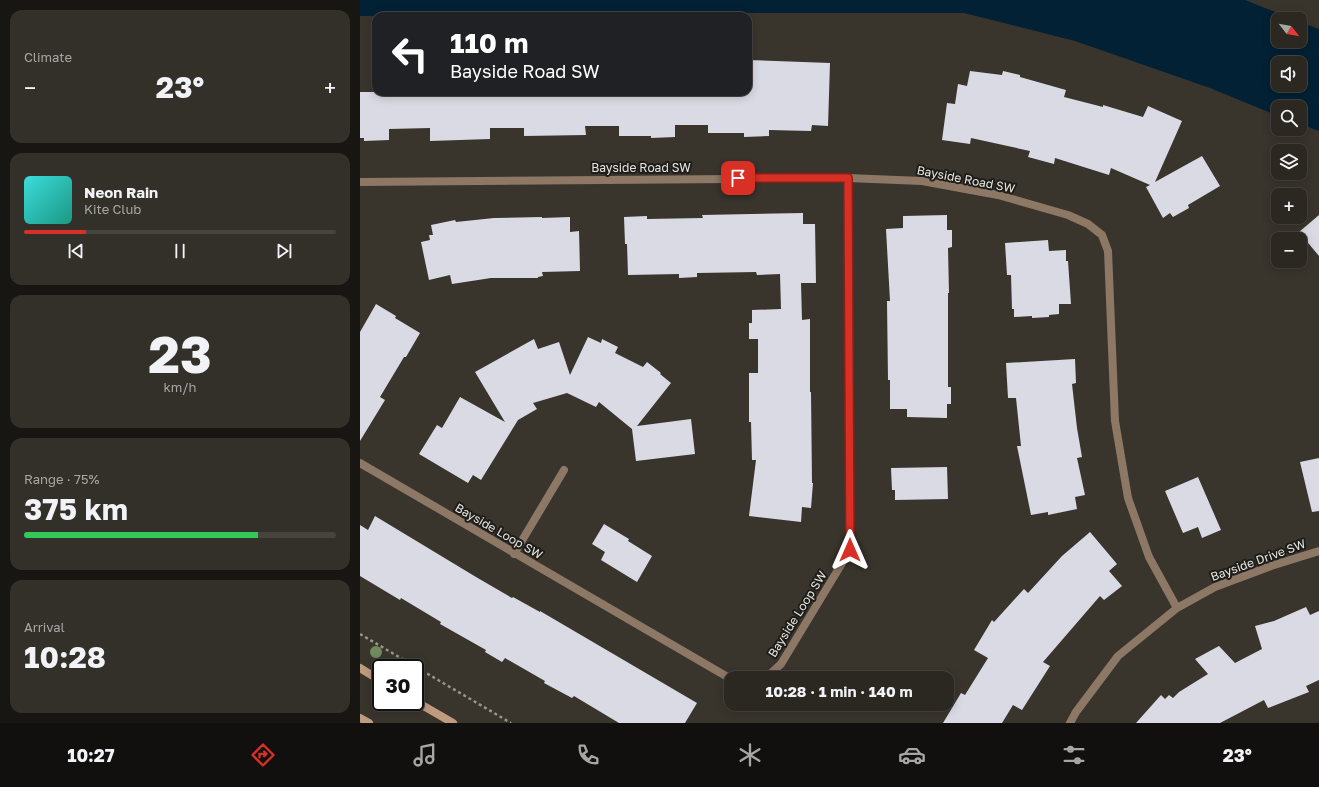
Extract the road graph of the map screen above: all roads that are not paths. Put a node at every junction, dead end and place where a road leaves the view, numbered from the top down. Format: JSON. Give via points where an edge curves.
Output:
{"nodes":[{"id":1,"x":848,"y":178,"type":"junction"},
{"id":2,"x":360,"y":182,"type":"edge"},
{"id":3,"x":360,"y":463,"type":"edge"},
{"id":4,"x":564,"y":470,"type":"dead end"},
{"id":5,"x":1319,"y":551,"type":"edge"},
{"id":6,"x":514,"y":554,"type":"junction"},
{"id":7,"x":1177,"y":608,"type":"junction"},
{"id":8,"x":360,"y":668,"type":"edge"},
{"id":9,"x":774,"y":671,"type":"edge"},
{"id":10,"x":372,"y":675,"type":"edge"},
{"id":11,"x":724,"y":675,"type":"edge"},
{"id":12,"x":424,"y":706,"type":"edge"},
{"id":13,"x":360,"y":718,"type":"edge"},
{"id":14,"x":369,"y":723,"type":"edge"},
{"id":15,"x":453,"y":723,"type":"edge"},
{"id":16,"x":1070,"y":723,"type":"edge"}],
"edges":[{"from":1,"to":2,"type":"street","name":"Bayside Road SW"},
{"from":1,"to":7,"type":"street","name":"Bayside Road SW","via":[[922,181],[998,195],[1068,216],[1088,224],[1102,236],[1108,251],[1115,421],[1128,498],[1149,557]]},
{"from":1,"to":9,"type":"street","name":"Bayside Loop SW","via":[[850,550],[781,664]]},
{"from":3,"to":6,"type":"street","name":"Bayside Loop SW"},
{"from":4,"to":6,"type":"street"},
{"from":5,"to":7,"type":"street","name":"Bayside Drive SW","via":[[1215,586]]},
{"from":6,"to":11,"type":"street","name":"Bayside Loop SW"},
{"from":7,"to":16,"type":"street","name":"Bayside Drive SW","via":[[1118,656]]},
{"from":8,"to":10,"type":"main road"},
{"from":12,"to":15,"type":"main road"},
{"from":13,"to":14,"type":"main road"}]}
